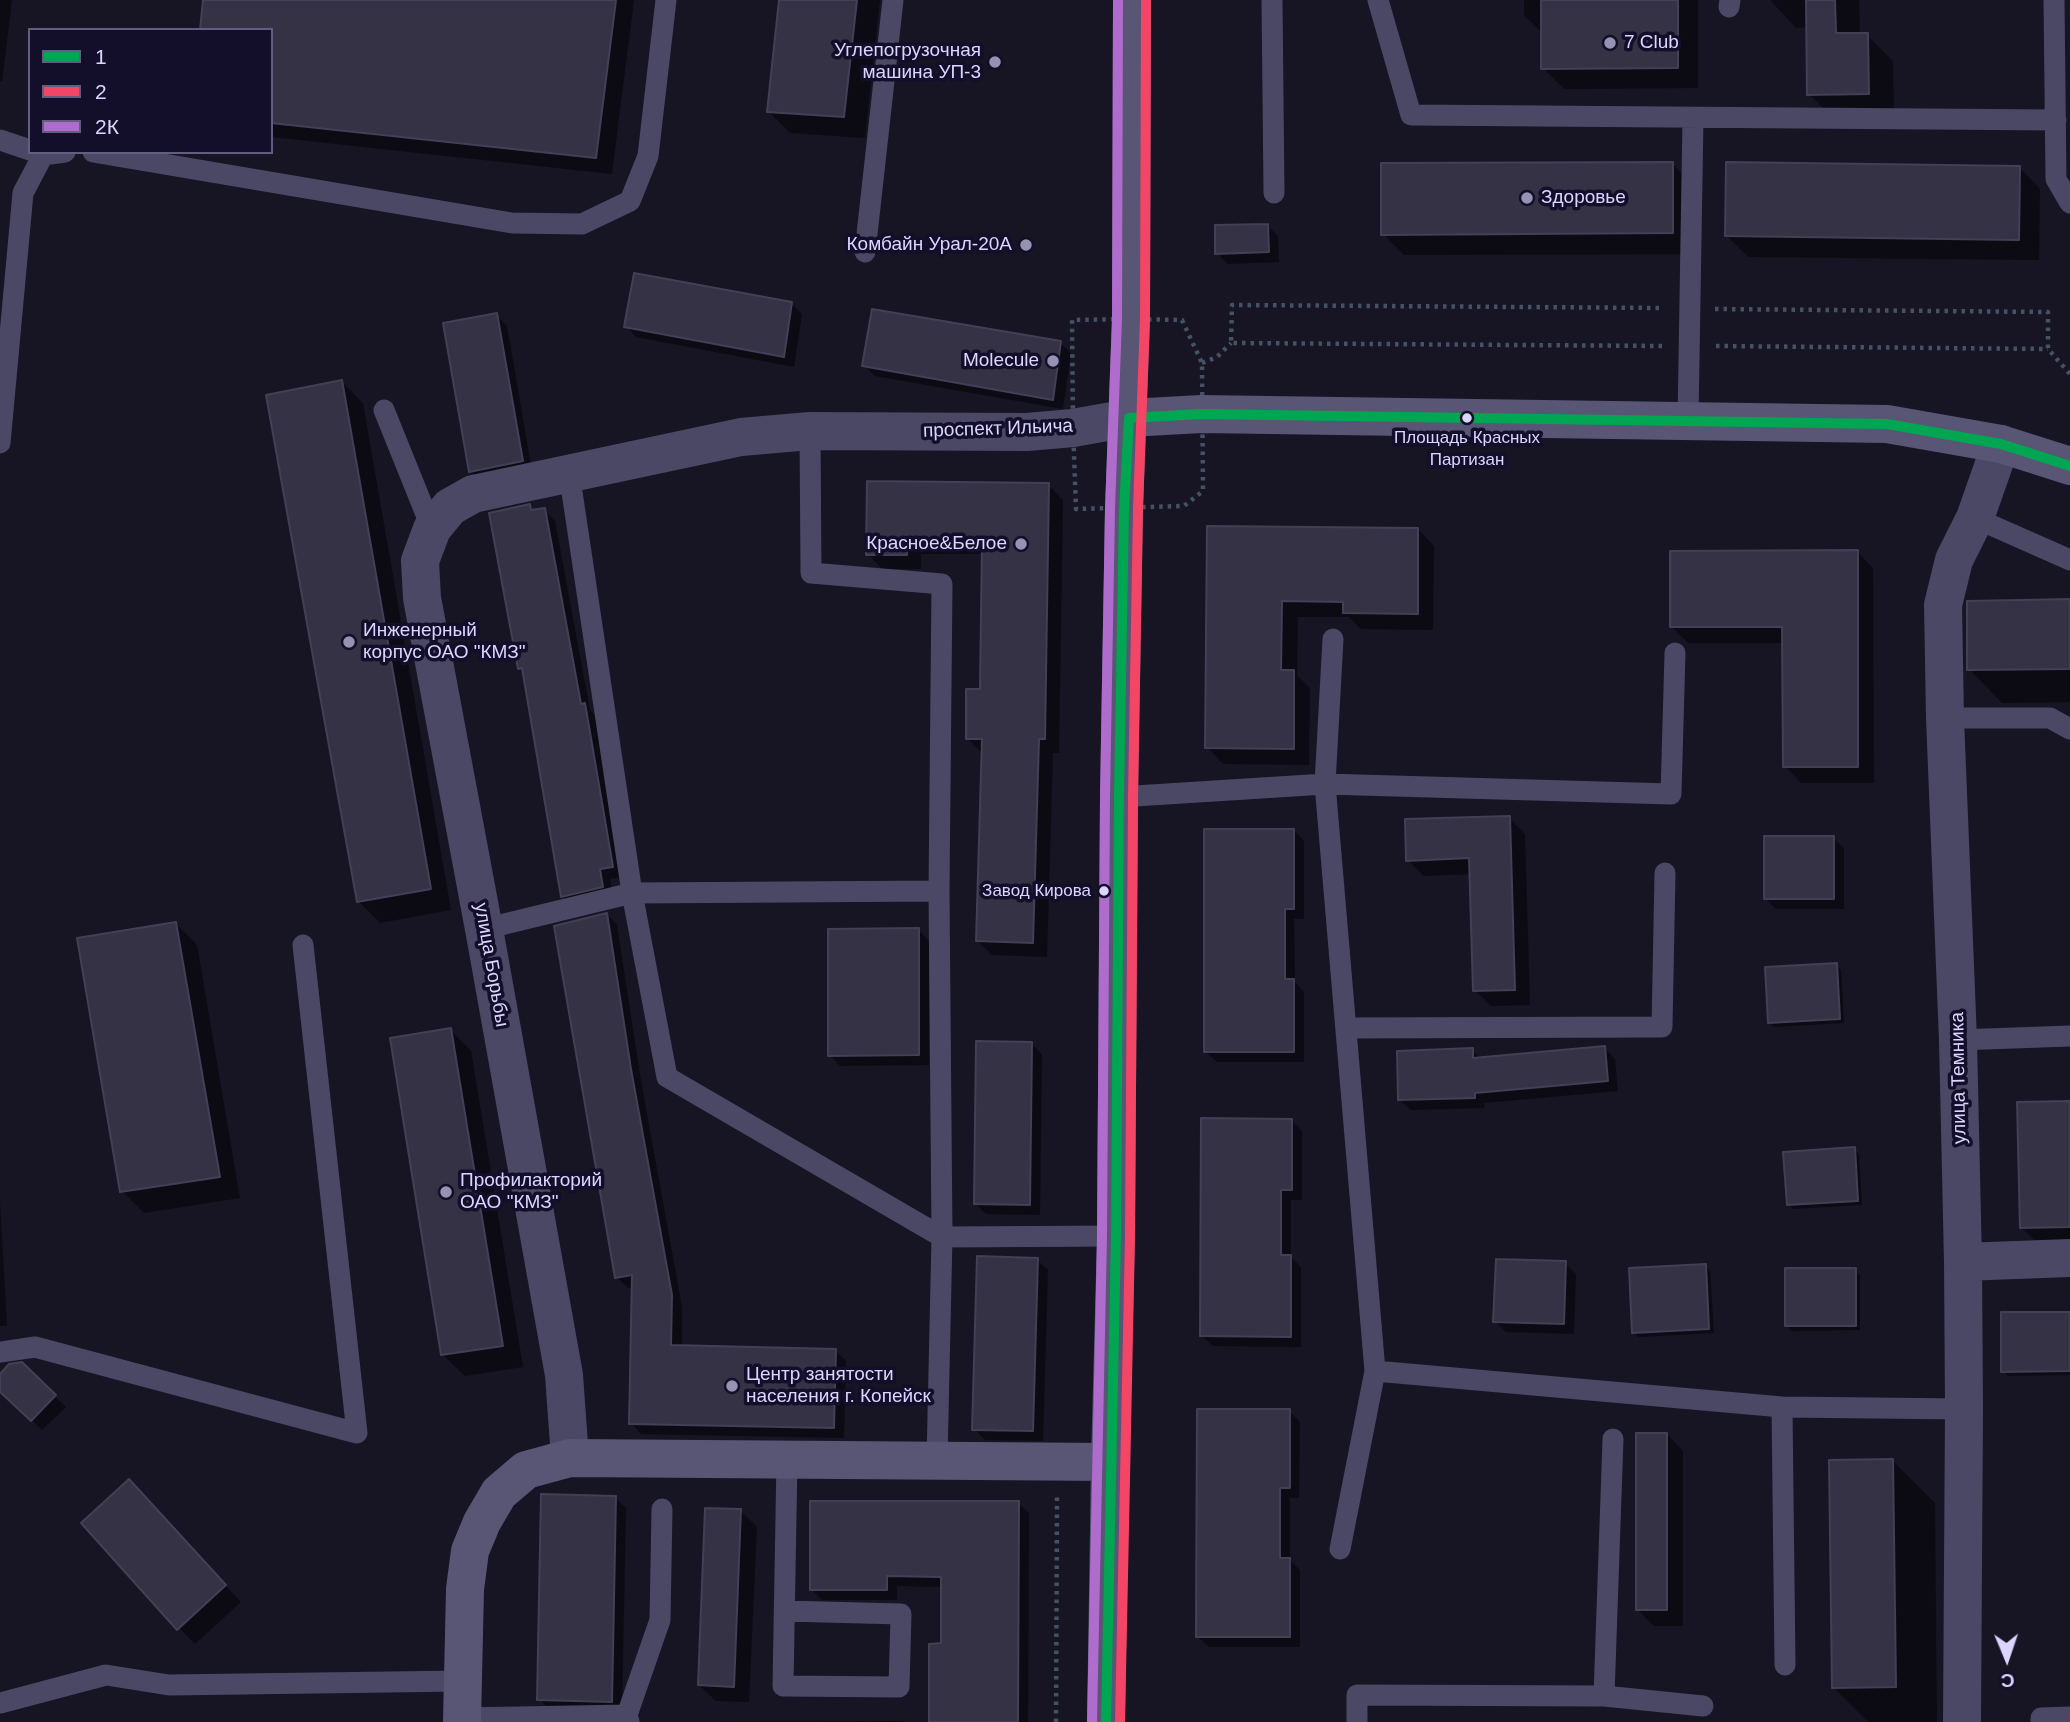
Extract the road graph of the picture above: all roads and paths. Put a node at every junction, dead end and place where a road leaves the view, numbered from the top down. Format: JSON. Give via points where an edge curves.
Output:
{"nodes":[{"id":1,"x":666,"y":0,"type":"edge"},
{"id":2,"x":893,"y":0,"type":"edge"},
{"id":3,"x":1132,"y":0,"type":"edge"},
{"id":4,"x":1272,"y":0,"type":"edge"},
{"id":5,"x":1378,"y":0,"type":"edge"},
{"id":6,"x":2054,"y":0,"type":"edge"},
{"id":7,"x":1693,"y":118,"type":"junction"},
{"id":8,"x":2056,"y":121,"type":"junction"},
{"id":9,"x":0,"y":140,"type":"edge"},
{"id":10,"x":28,"y":149,"type":"edge"},
{"id":11,"x":35,"y":154,"type":"edge"},
{"id":12,"x":105,"y":154,"type":"edge"},
{"id":13,"x":1274,"y":193,"type":"dead end"},
{"id":14,"x":2070,"y":203,"type":"edge"},
{"id":15,"x":865,"y":252,"type":"dead end"},
{"id":16,"x":1690,"y":309,"type":"junction"},
{"id":17,"x":1231,"y":343,"type":"junction"},
{"id":18,"x":1689,"y":346,"type":"junction"},
{"id":19,"x":2048,"y":349,"type":"junction"},
{"id":20,"x":1202,"y":363,"type":"dead end"},
{"id":21,"x":2070,"y":374,"type":"edge"},
{"id":22,"x":384,"y":410,"type":"dead end"},
{"id":23,"x":1129,"y":418,"type":"junction"},
{"id":24,"x":1688,"y":420,"type":"junction"},
{"id":25,"x":810,"y":431,"type":"junction"},
{"id":26,"x":0,"y":443,"type":"edge"},
{"id":27,"x":2001,"y":444,"type":"junction"},
{"id":28,"x":2070,"y":466,"type":"edge"},
{"id":29,"x":569,"y":472,"type":"junction"},
{"id":30,"x":473,"y":494,"type":"joint"},
{"id":31,"x":1975,"y":518,"type":"junction"},
{"id":32,"x":432,"y":529,"type":"junction"},
{"id":33,"x":2070,"y":559,"type":"edge"},
{"id":34,"x":1333,"y":639,"type":"dead end"},
{"id":35,"x":1675,"y":653,"type":"dead end"},
{"id":36,"x":1945,"y":718,"type":"junction"},
{"id":37,"x":2070,"y":729,"type":"edge"},
{"id":38,"x":1325,"y":784,"type":"junction"},
{"id":39,"x":1119,"y":797,"type":"junction"},
{"id":40,"x":1665,"y":873,"type":"dead end"},
{"id":41,"x":939,"y":891,"type":"junction"},
{"id":42,"x":632,"y":893,"type":"junction"},
{"id":43,"x":485,"y":929,"type":"junction"},
{"id":44,"x":303,"y":945,"type":"dead end"},
{"id":45,"x":1346,"y":1028,"type":"junction"},
{"id":46,"x":2070,"y":1036,"type":"edge"},
{"id":47,"x":1958,"y":1040,"type":"junction"},
{"id":48,"x":1116,"y":1236,"type":"junction"},
{"id":49,"x":942,"y":1237,"type":"junction"},
{"id":50,"x":2070,"y":1258,"type":"edge"},
{"id":51,"x":1963,"y":1262,"type":"junction"},
{"id":52,"x":0,"y":1352,"type":"edge"},
{"id":53,"x":1375,"y":1371,"type":"junction"},
{"id":54,"x":1782,"y":1407,"type":"junction"},
{"id":55,"x":1964,"y":1409,"type":"junction"},
{"id":56,"x":1613,"y":1439,"type":"dead end"},
{"id":57,"x":570,"y":1458,"type":"junction"},
{"id":58,"x":787,"y":1459,"type":"junction"},
{"id":59,"x":937,"y":1460,"type":"junction"},
{"id":60,"x":1057,"y":1461,"type":"junction"},
{"id":61,"x":1110,"y":1462,"type":"junction"},
{"id":62,"x":662,"y":1509,"type":"dead end"},
{"id":63,"x":1340,"y":1549,"type":"dead end"},
{"id":64,"x":785,"y":1611,"type":"junction"},
{"id":65,"x":1785,"y":1665,"type":"dead end"},
{"id":66,"x":1604,"y":1696,"type":"junction"},
{"id":67,"x":0,"y":1703,"type":"edge"},
{"id":68,"x":1703,"y":1706,"type":"dead end"},
{"id":69,"x":462,"y":1707,"type":"edge"},
{"id":70,"x":2070,"y":1717,"type":"edge"},
{"id":71,"x":628,"y":1719,"type":"edge"},
{"id":72,"x":1056,"y":1722,"type":"edge"},
{"id":73,"x":1107,"y":1722,"type":"edge"},
{"id":74,"x":1357,"y":1722,"type":"edge"},
{"id":75,"x":1962,"y":1722,"type":"edge"},
{"id":76,"x":2041,"y":1722,"type":"edge"}],
"edges":[{"from":1,"to":12,"type":"lane","via":[[648,156],[631,201],[582,224],[512,223]]},
{"from":2,"to":15,"type":"lane"},
{"from":3,"to":23,"type":"street"},
{"from":4,"to":13,"type":"lane"},
{"from":5,"to":7,"type":"lane","via":[[1411,115]]},
{"from":6,"to":8,"type":"lane"},
{"from":7,"to":8,"type":"lane"},
{"from":7,"to":16,"type":"lane"},
{"from":8,"to":14,"type":"lane","via":[[2056,179]]},
{"from":9,"to":10,"type":"lane"},
{"from":11,"to":26,"type":"lane","via":[[23,193]]},
{"from":16,"to":17,"type":"path","via":[[1232,304]]},
{"from":16,"to":18,"type":"lane"},
{"from":16,"to":19,"type":"path","via":[[2048,312]]},
{"from":17,"to":18,"type":"path"},
{"from":17,"to":20,"type":"path","via":[[1217,357]]},
{"from":18,"to":19,"type":"path"},
{"from":18,"to":24,"type":"lane"},
{"from":19,"to":21,"type":"path"},
{"from":22,"to":32,"type":"lane"},
{"from":23,"to":24,"type":"street","name":"проспект Ильича","via":[[1201,414]]},
{"from":23,"to":25,"type":"street","name":"проспект Ильича","via":[[1027,432]]},
{"from":23,"to":39,"type":"street"},
{"from":24,"to":27,"type":"street","name":"проспект Ильича","via":[[1887,424]]},
{"from":25,"to":29,"type":"street","name":"проспект Ильича","via":[[741,437]]},
{"from":25,"to":41,"type":"lane","via":[[811,573],[942,584]]},
{"from":27,"to":28,"type":"street","name":"проспект Ильича"},
{"from":27,"to":31,"type":"street","name":"улица Темника"},
{"from":29,"to":30,"type":"street","name":"проспект Ильича"},
{"from":29,"to":42,"type":"lane"},
{"from":30,"to":32,"type":"street","name":"улица Борьбы","via":[[450,507]]},
{"from":31,"to":33,"type":"lane"},
{"from":31,"to":36,"type":"street","name":"улица Темника","via":[[1954,560],[1943,605]]},
{"from":32,"to":43,"type":"street","name":"улица Борьбы","via":[[420,561],[422,598]]},
{"from":34,"to":38,"type":"lane"},
{"from":35,"to":38,"type":"lane","via":[[1671,794]]},
{"from":36,"to":37,"type":"lane","via":[[2050,718]]},
{"from":36,"to":47,"type":"street","name":"улица Темника"},
{"from":38,"to":39,"type":"lane"},
{"from":38,"to":45,"type":"lane"},
{"from":39,"to":48,"type":"street"},
{"from":40,"to":45,"type":"lane","via":[[1662,1027]]},
{"from":41,"to":42,"type":"lane"},
{"from":41,"to":49,"type":"lane"},
{"from":42,"to":43,"type":"lane"},
{"from":42,"to":49,"type":"lane","via":[[667,1077]]},
{"from":43,"to":57,"type":"street","name":"улица Борьбы","via":[[564,1375]]},
{"from":44,"to":52,"type":"lane","via":[[356,1433],[35,1347]]},
{"from":45,"to":53,"type":"lane"},
{"from":46,"to":47,"type":"lane"},
{"from":47,"to":51,"type":"street","name":"улица Темника"},
{"from":48,"to":49,"type":"lane"},
{"from":48,"to":61,"type":"street"},
{"from":49,"to":59,"type":"lane"},
{"from":50,"to":51,"type":"street"},
{"from":51,"to":55,"type":"street","name":"улица Темника"},
{"from":53,"to":54,"type":"lane"},
{"from":53,"to":63,"type":"lane"},
{"from":54,"to":55,"type":"lane"},
{"from":54,"to":65,"type":"lane"},
{"from":55,"to":75,"type":"street","name":"улица Темника"},
{"from":56,"to":66,"type":"lane"},
{"from":57,"to":58,"type":"street"},
{"from":57,"to":69,"type":"street","via":[[526,1470],[499,1493],[482,1522],[471,1551],[465,1589]]},
{"from":58,"to":59,"type":"street"},
{"from":58,"to":64,"type":"lane"},
{"from":59,"to":60,"type":"street"},
{"from":60,"to":61,"type":"street"},
{"from":60,"to":72,"type":"path"},
{"from":61,"to":73,"type":"street"},
{"from":62,"to":71,"type":"lane","via":[[660,1620]]},
{"from":64,"to":64,"type":"lane","via":[[783,1686],[900,1688],[901,1614]]},
{"from":66,"to":68,"type":"lane"},
{"from":66,"to":74,"type":"lane","via":[[1357,1695]]},
{"from":67,"to":69,"type":"lane","via":[[106,1675],[169,1685]]},
{"from":69,"to":71,"type":"lane"},
{"from":70,"to":76,"type":"lane","via":[[2041,1718]]}]}
